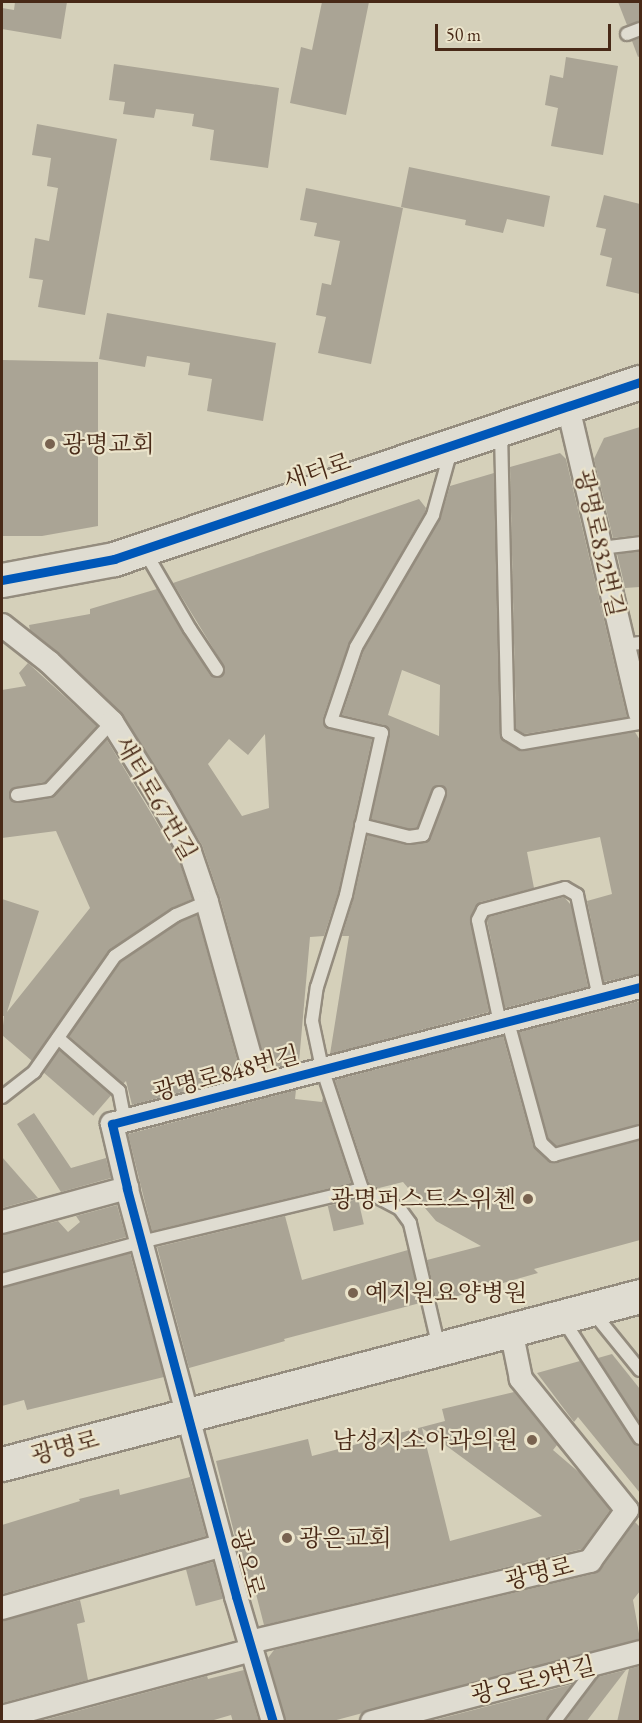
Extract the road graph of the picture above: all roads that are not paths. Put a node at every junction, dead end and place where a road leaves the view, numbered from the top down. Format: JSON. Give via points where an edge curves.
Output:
{"nodes":[{"id":1,"x":640,"y":29,"type":"edge"},
{"id":2,"x":627,"y":34,"type":"dead end"},
{"id":3,"x":640,"y":382,"type":"edge"},
{"id":4,"x":568,"y":407,"type":"junction"},
{"id":5,"x":501,"y":430,"type":"junction"},
{"id":6,"x":452,"y":447,"type":"junction"},
{"id":7,"x":640,"y":543,"type":"edge"},
{"id":8,"x":601,"y":548,"type":"junction"},
{"id":9,"x":144,"y":549,"type":"junction"},
{"id":10,"x":2,"y":580,"type":"edge"},
{"id":11,"x":2,"y":625,"type":"edge"},
{"id":12,"x":632,"y":644,"type":"edge"},
{"id":13,"x":217,"y":670,"type":"dead end"},
{"id":14,"x":640,"y":713,"type":"edge"},
{"id":15,"x":112,"y":722,"type":"junction"},
{"id":16,"x":640,"y":723,"type":"edge"},
{"id":17,"x":439,"y":793,"type":"dead end"},
{"id":18,"x":16,"y":795,"type":"dead end"},
{"id":19,"x":361,"y":825,"type":"junction"},
{"id":20,"x":207,"y":902,"type":"junction"},
{"id":21,"x":640,"y":987,"type":"edge"},
{"id":22,"x":599,"y":998,"type":"junction"},
{"id":23,"x":504,"y":1022,"type":"junction"},
{"id":24,"x":58,"y":1038,"type":"junction"},
{"id":25,"x":322,"y":1068,"type":"junction"},
{"id":26,"x":258,"y":1085,"type":"junction"},
{"id":27,"x":2,"y":1097,"type":"edge"},
{"id":28,"x":124,"y":1121,"type":"junction"},
{"id":29,"x":640,"y":1132,"type":"edge"},
{"id":30,"x":127,"y":1188,"type":"junction"},
{"id":31,"x":362,"y":1189,"type":"junction"},
{"id":32,"x":2,"y":1222,"type":"edge"},
{"id":33,"x":141,"y":1242,"type":"junction"},
{"id":34,"x":2,"y":1280,"type":"edge"},
{"id":35,"x":640,"y":1296,"type":"edge"},
{"id":36,"x":576,"y":1313,"type":"junction"},
{"id":37,"x":511,"y":1330,"type":"junction"},
{"id":38,"x":439,"y":1349,"type":"junction"},
{"id":39,"x":640,"y":1370,"type":"edge"},
{"id":40,"x":189,"y":1415,"type":"junction"},
{"id":41,"x":640,"y":1438,"type":"edge"},
{"id":42,"x":2,"y":1464,"type":"edge"},
{"id":43,"x":223,"y":1545,"type":"junction"},
{"id":44,"x":2,"y":1608,"type":"edge"},
{"id":45,"x":251,"y":1646,"type":"junction"},
{"id":46,"x":640,"y":1652,"type":"edge"},
{"id":47,"x":599,"y":1663,"type":"junction"},
{"id":48,"x":2,"y":1717,"type":"edge"},
{"id":49,"x":385,"y":1720,"type":"edge"},
{"id":50,"x":273,"y":1722,"type":"edge"},
{"id":51,"x":554,"y":1722,"type":"edge"}],
"edges":[{"from":1,"to":2,"type":"lane"},
{"from":3,"to":4,"type":"street","name":"새터로"},
{"from":4,"to":5,"type":"street","name":"새터로"},
{"from":4,"to":8,"type":"street","name":"광명로832번길"},
{"from":5,"to":6,"type":"street","name":"새터로"},
{"from":5,"to":16,"type":"lane","via":[[508,734],[523,743]]},
{"from":6,"to":9,"type":"street","name":"새터로"},
{"from":6,"to":19,"type":"lane","via":[[433,515],[356,647],[331,721],[382,733]]},
{"from":7,"to":8,"type":"lane"},
{"from":8,"to":12,"type":"street","name":"광명로832번길"},
{"from":9,"to":10,"type":"street","name":"새터로","via":[[114,559]]},
{"from":9,"to":13,"type":"lane"},
{"from":11,"to":15,"type":"street","name":"새터로67번길"},
{"from":12,"to":14,"type":"street","name":"광명로832번길"},
{"from":15,"to":18,"type":"lane","via":[[49,790]]},
{"from":15,"to":20,"type":"street","name":"새터로67번길","via":[[190,852]]},
{"from":17,"to":19,"type":"lane","via":[[423,835],[409,837]]},
{"from":19,"to":25,"type":"lane","via":[[346,895],[317,987],[312,1021]]},
{"from":20,"to":24,"type":"lane","via":[[176,915],[115,956]]},
{"from":20,"to":26,"type":"street","name":"새터로67번길"},
{"from":21,"to":22,"type":"street","name":"광명로848번길"},
{"from":22,"to":23,"type":"street","name":"광명로848번길"},
{"from":22,"to":23,"type":"lane","via":[[577,895],[565,888],[483,910],[478,920]]},
{"from":23,"to":25,"type":"street","name":"광명로848번길"},
{"from":23,"to":29,"type":"lane","via":[[541,1143],[554,1155]]},
{"from":24,"to":27,"type":"lane","via":[[34,1072]]},
{"from":24,"to":28,"type":"lane","via":[[119,1091]]},
{"from":25,"to":26,"type":"street","name":"광명로848번길"},
{"from":25,"to":31,"type":"lane"},
{"from":26,"to":28,"type":"street","name":"광명로848번길"},
{"from":28,"to":30,"type":"street","name":"광명로848번길","via":[[112,1124]]},
{"from":30,"to":32,"type":"street"},
{"from":30,"to":33,"type":"street","name":"광명로848번길"},
{"from":31,"to":33,"type":"lane"},
{"from":31,"to":38,"type":"lane","via":[[400,1209],[410,1223]]},
{"from":33,"to":34,"type":"lane"},
{"from":33,"to":40,"type":"street","name":"광명로848번길"},
{"from":35,"to":36,"type":"street","name":"광명로"},
{"from":36,"to":37,"type":"street","name":"광명로"},
{"from":36,"to":39,"type":"lane"},
{"from":36,"to":41,"type":"lane"},
{"from":37,"to":38,"type":"street","name":"광명로"},
{"from":37,"to":45,"type":"street","name":"광명로","via":[[521,1379],[627,1510],[590,1560]]},
{"from":38,"to":40,"type":"street","name":"광명로"},
{"from":40,"to":42,"type":"street","name":"광명로"},
{"from":40,"to":43,"type":"street","name":"광오로"},
{"from":43,"to":44,"type":"street","name":"광오로"},
{"from":43,"to":45,"type":"street","name":"광오로"},
{"from":45,"to":48,"type":"street"},
{"from":45,"to":50,"type":"street","name":"광오로"},
{"from":46,"to":47,"type":"street","name":"광오로9번길"},
{"from":47,"to":49,"type":"street","name":"광오로9번길"},
{"from":47,"to":51,"type":"lane"}]}
